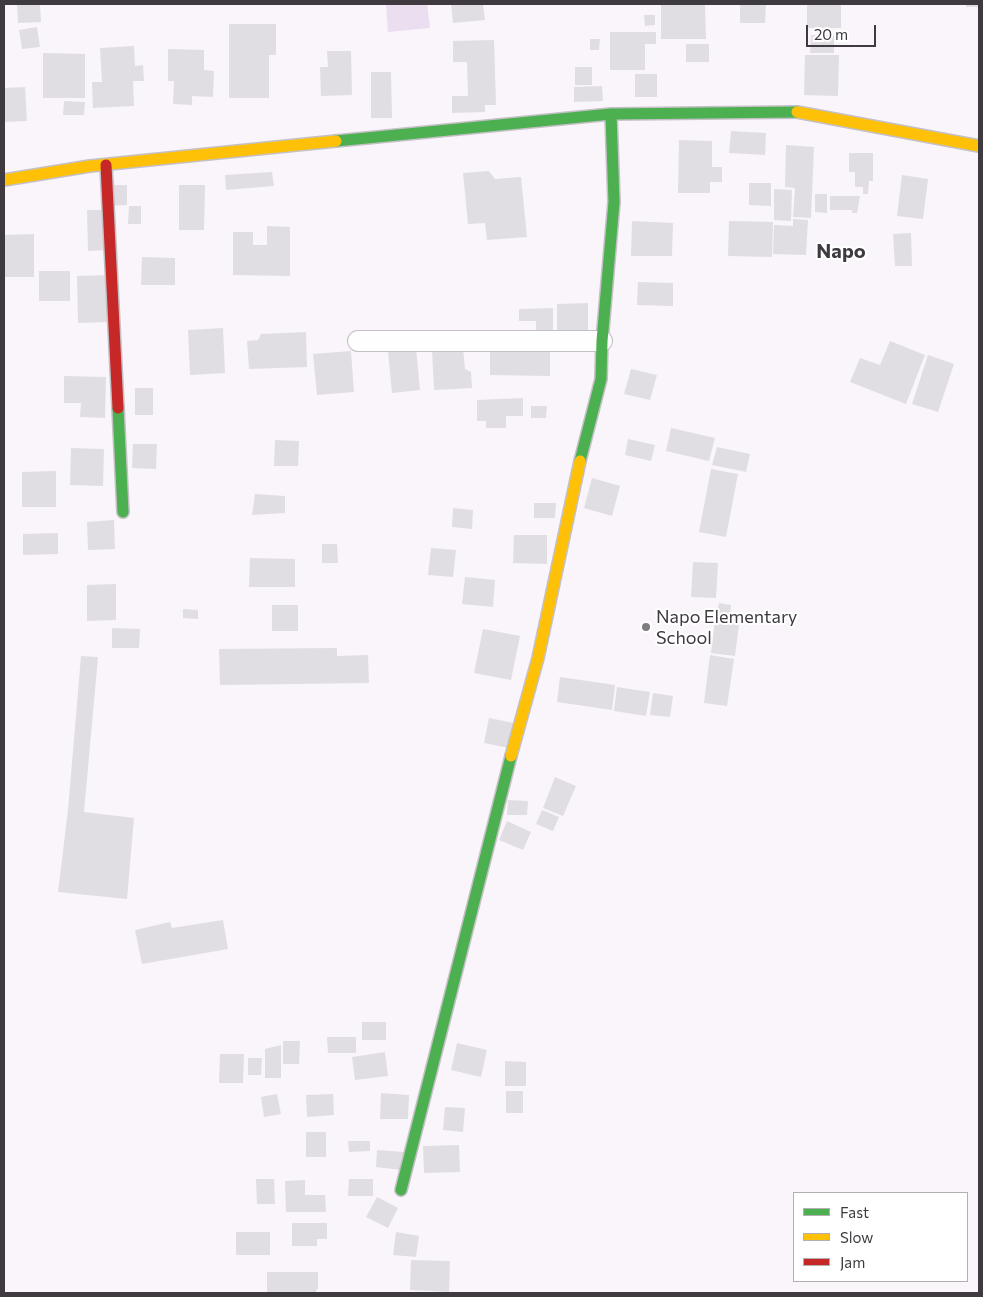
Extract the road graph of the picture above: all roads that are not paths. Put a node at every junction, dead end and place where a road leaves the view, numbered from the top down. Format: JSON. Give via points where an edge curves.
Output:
{"nodes":[{"id":1,"x":610,"y":114,"type":"junction"},
{"id":2,"x":979,"y":146,"type":"edge"},
{"id":3,"x":106,"y":165,"type":"junction"},
{"id":4,"x":4,"y":180,"type":"edge"},
{"id":5,"x":358,"y":341,"type":"dead end"},
{"id":6,"x":602,"y":341,"type":"junction"},
{"id":7,"x":123,"y":512,"type":"dead end"},
{"id":8,"x":401,"y":1190,"type":"dead end"}],
"edges":[{"from":1,"to":2,"type":"street","via":[[800,112]]},
{"from":1,"to":3,"type":"street"},
{"from":1,"to":6,"type":"street","via":[[614,202]]},
{"from":3,"to":4,"type":"street"},
{"from":3,"to":7,"type":"street"},
{"from":5,"to":6,"type":"street"},
{"from":6,"to":8,"type":"street","via":[[601,379],[578,468],[538,658],[495,813]]}]}
